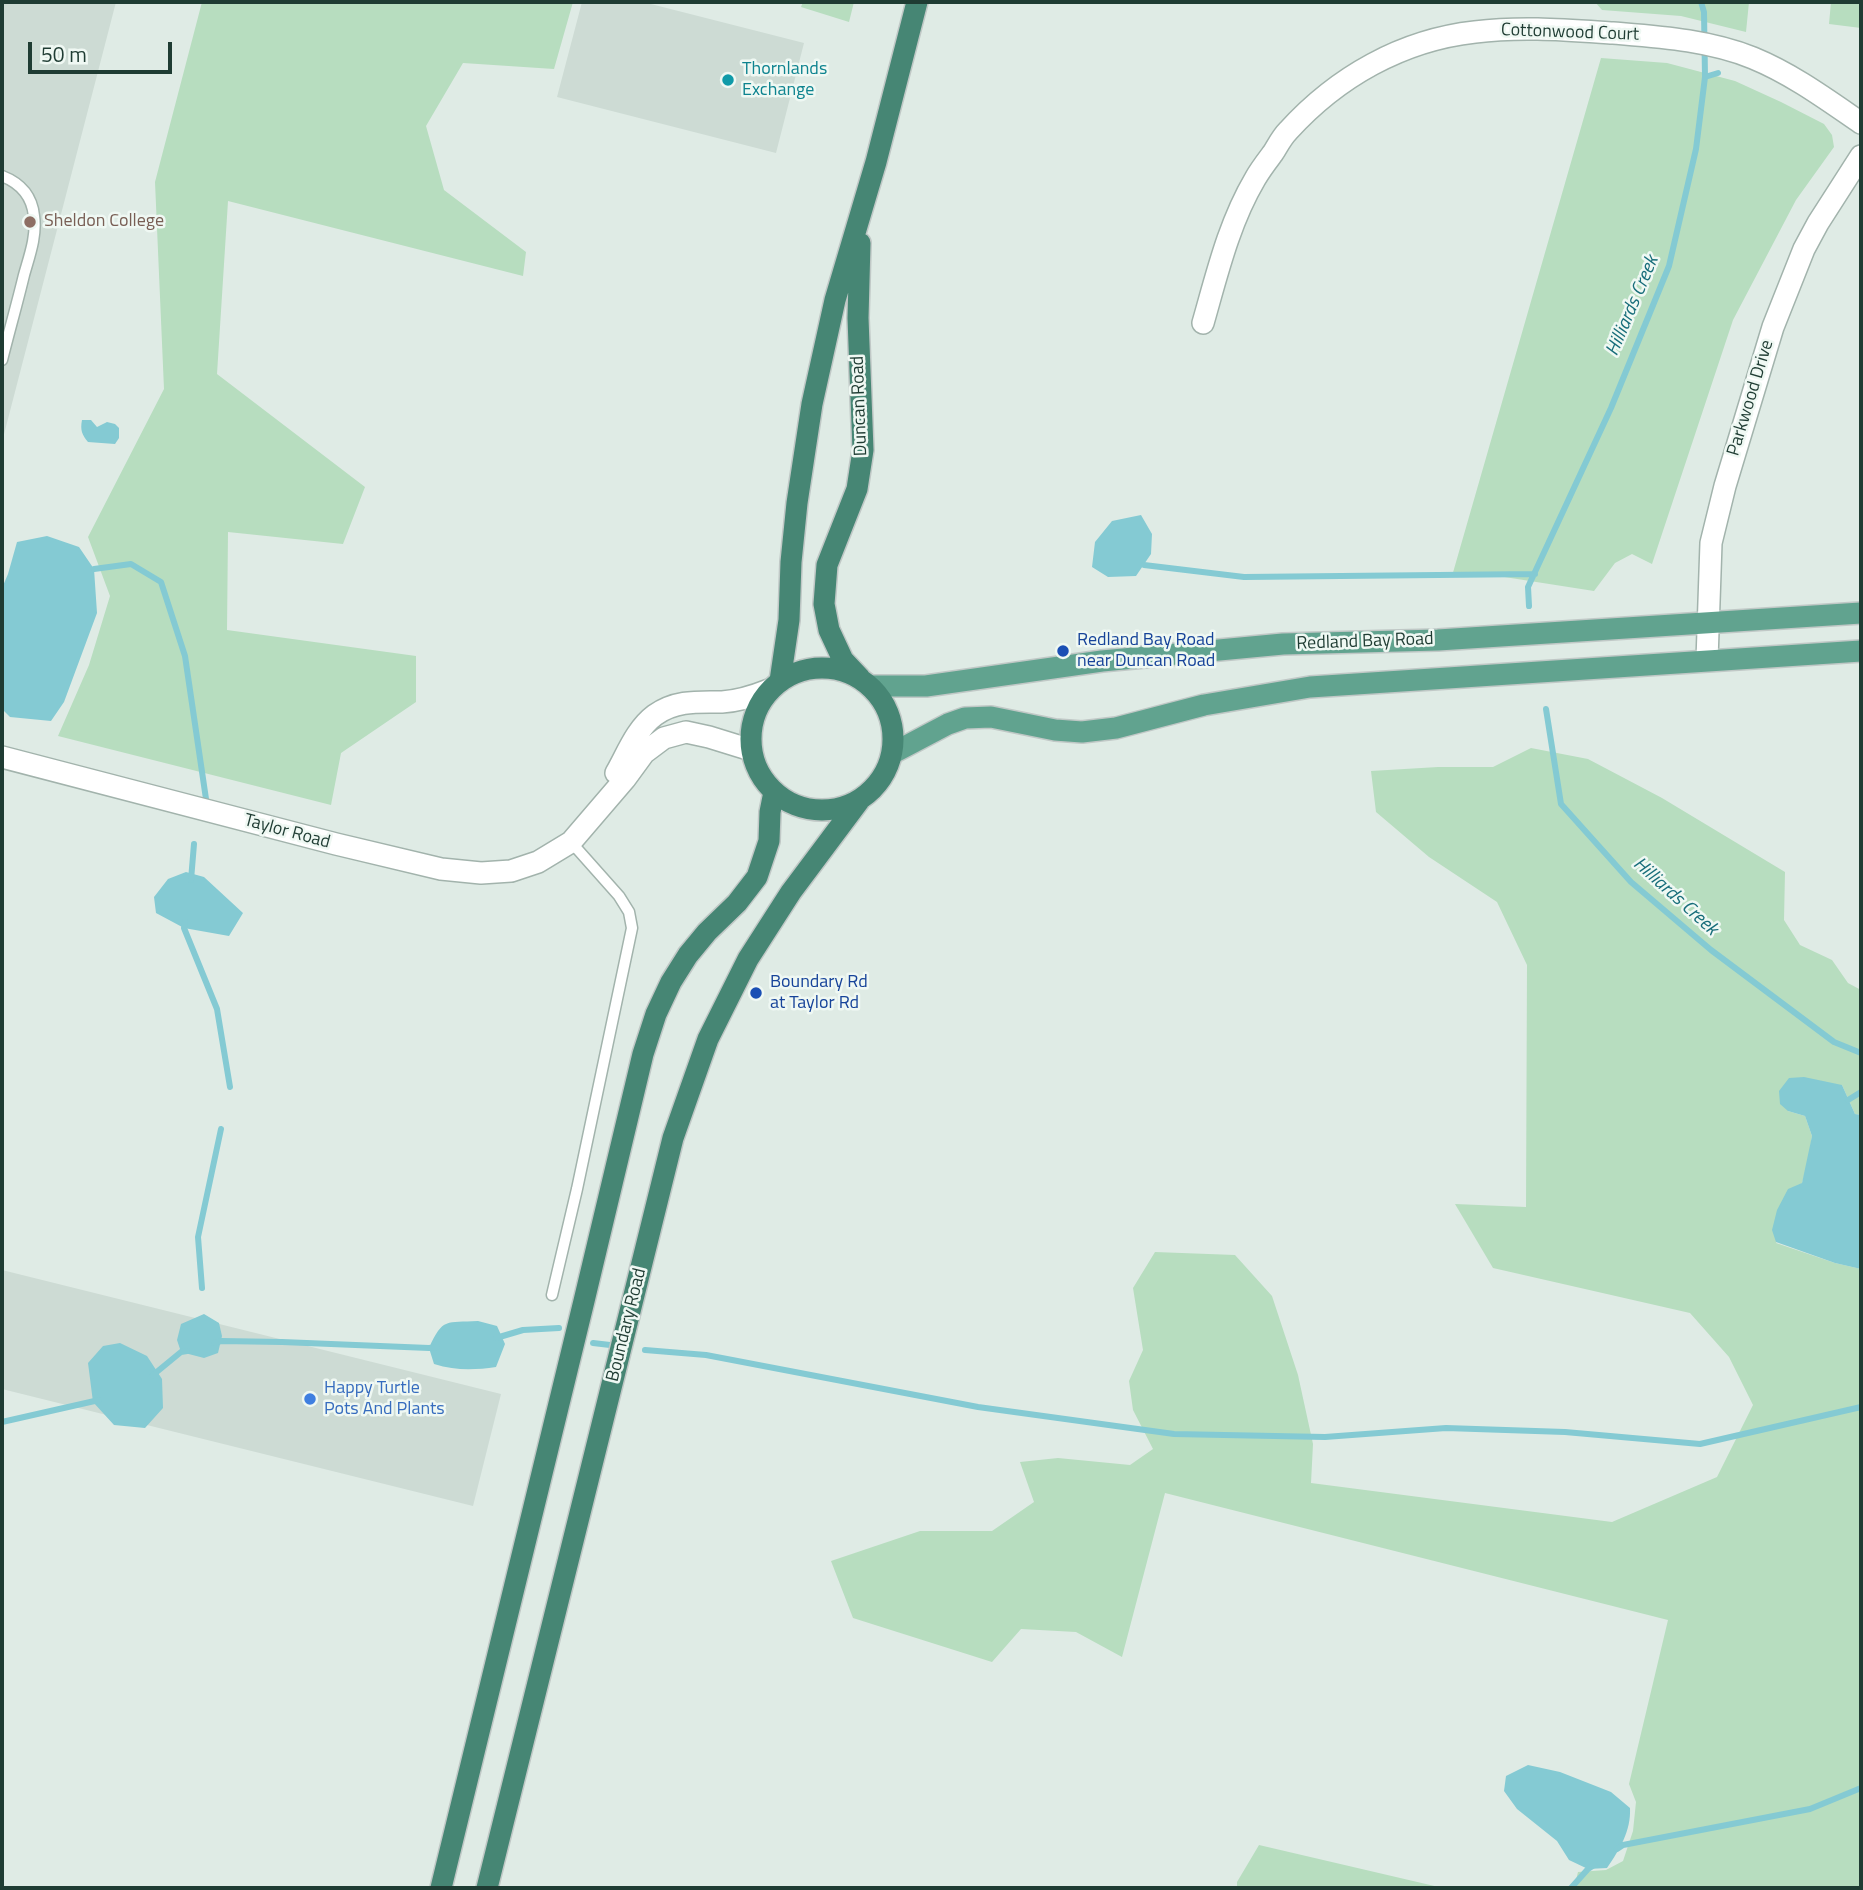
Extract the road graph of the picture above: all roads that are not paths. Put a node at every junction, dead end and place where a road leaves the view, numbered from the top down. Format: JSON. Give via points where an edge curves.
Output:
{"nodes":[{"id":1,"x":917,"y":2,"type":"edge"},
{"id":2,"x":1861,"y":123,"type":"edge"},
{"id":3,"x":1861,"y":156,"type":"edge"},
{"id":4,"x":876,"y":162,"type":"junction"},
{"id":5,"x":2,"y":176,"type":"edge"},
{"id":6,"x":1203,"y":323,"type":"dead end"},
{"id":7,"x":2,"y":360,"type":"edge"},
{"id":8,"x":1861,"y":614,"type":"edge"},
{"id":9,"x":1708,"y":623,"type":"junction"},
{"id":10,"x":1861,"y":651,"type":"edge"},
{"id":11,"x":1707,"y":660,"type":"junction"},
{"id":12,"x":865,"y":682,"type":"junction"},
{"id":13,"x":775,"y":686,"type":"junction"},
{"id":14,"x":751,"y":750,"type":"junction"},
{"id":15,"x":893,"y":753,"type":"junction"},
{"id":16,"x":2,"y":757,"type":"edge"},
{"id":17,"x":774,"y":792,"type":"junction"},
{"id":18,"x":859,"y":802,"type":"junction"},
{"id":19,"x":571,"y":842,"type":"junction"},
{"id":20,"x":552,"y":1295,"type":"dead end"},
{"id":21,"x":441,"y":1888,"type":"edge"},
{"id":22,"x":487,"y":1888,"type":"edge"}],
"edges":[{"from":1,"to":4,"type":"highway","name":"Duncan Road"},
{"from":2,"to":6,"type":"street","name":"Cottonwood Court","via":[[1781,70],[1729,49],[1686,40],[1524,29],[1475,32],[1415,45],[1348,78],[1287,132],[1254,179],[1227,239]]},
{"from":3,"to":9,"type":"street","name":"Parkwood Drive","via":[[1809,240],[1773,327],[1711,543]]},
{"from":4,"to":12,"type":"highway","name":"Duncan Road","via":[[860,244],[861,475],[827,565],[824,604],[829,630],[843,660]]},
{"from":4,"to":13,"type":"highway","name":"Duncan Road","via":[[835,300],[812,404],[797,503],[789,620]]},
{"from":5,"to":7,"type":"lane","via":[[24,190],[34,217],[32,242]]},
{"from":8,"to":9,"type":"main road","name":"Redland Bay Road"},
{"from":9,"to":11,"type":"street","name":"Parkwood Drive"},
{"from":9,"to":12,"type":"main road","name":"Redland Bay Road","via":[[1438,640],[1283,644],[1102,661],[926,686]]},
{"from":10,"to":11,"type":"main road"},
{"from":11,"to":15,"type":"main road","via":[[1310,687],[1082,732],[991,717],[965,718]]},
{"from":12,"to":13,"type":"highway","via":[[840,669],[820,667],[799,671]]},
{"from":12,"to":15,"type":"highway","via":[[890,716]]},
{"from":13,"to":14,"type":"highway","via":[[757,708]]},
{"from":13,"to":19,"type":"street","name":"Taylor Road","via":[[744,699],[687,702],[653,716]]},
{"from":14,"to":17,"type":"highway","via":[[755,766]]},
{"from":14,"to":19,"type":"street","name":"Taylor Road","via":[[686,732],[664,738],[645,753]]},
{"from":15,"to":18,"type":"highway","via":[[886,772]]},
{"from":16,"to":19,"type":"street","name":"Taylor Road","via":[[440,869],[511,870],[538,862]]},
{"from":17,"to":18,"type":"highway","via":[[806,809],[833,810]]},
{"from":17,"to":21,"type":"highway","via":[[769,841],[757,877],[688,955],[656,1014],[643,1054]]},
{"from":18,"to":22,"type":"highway","name":"Boundary Road","via":[[791,892],[748,959],[708,1039],[673,1138]]},
{"from":19,"to":20,"type":"lane","via":[[620,896],[632,928]]}]}
